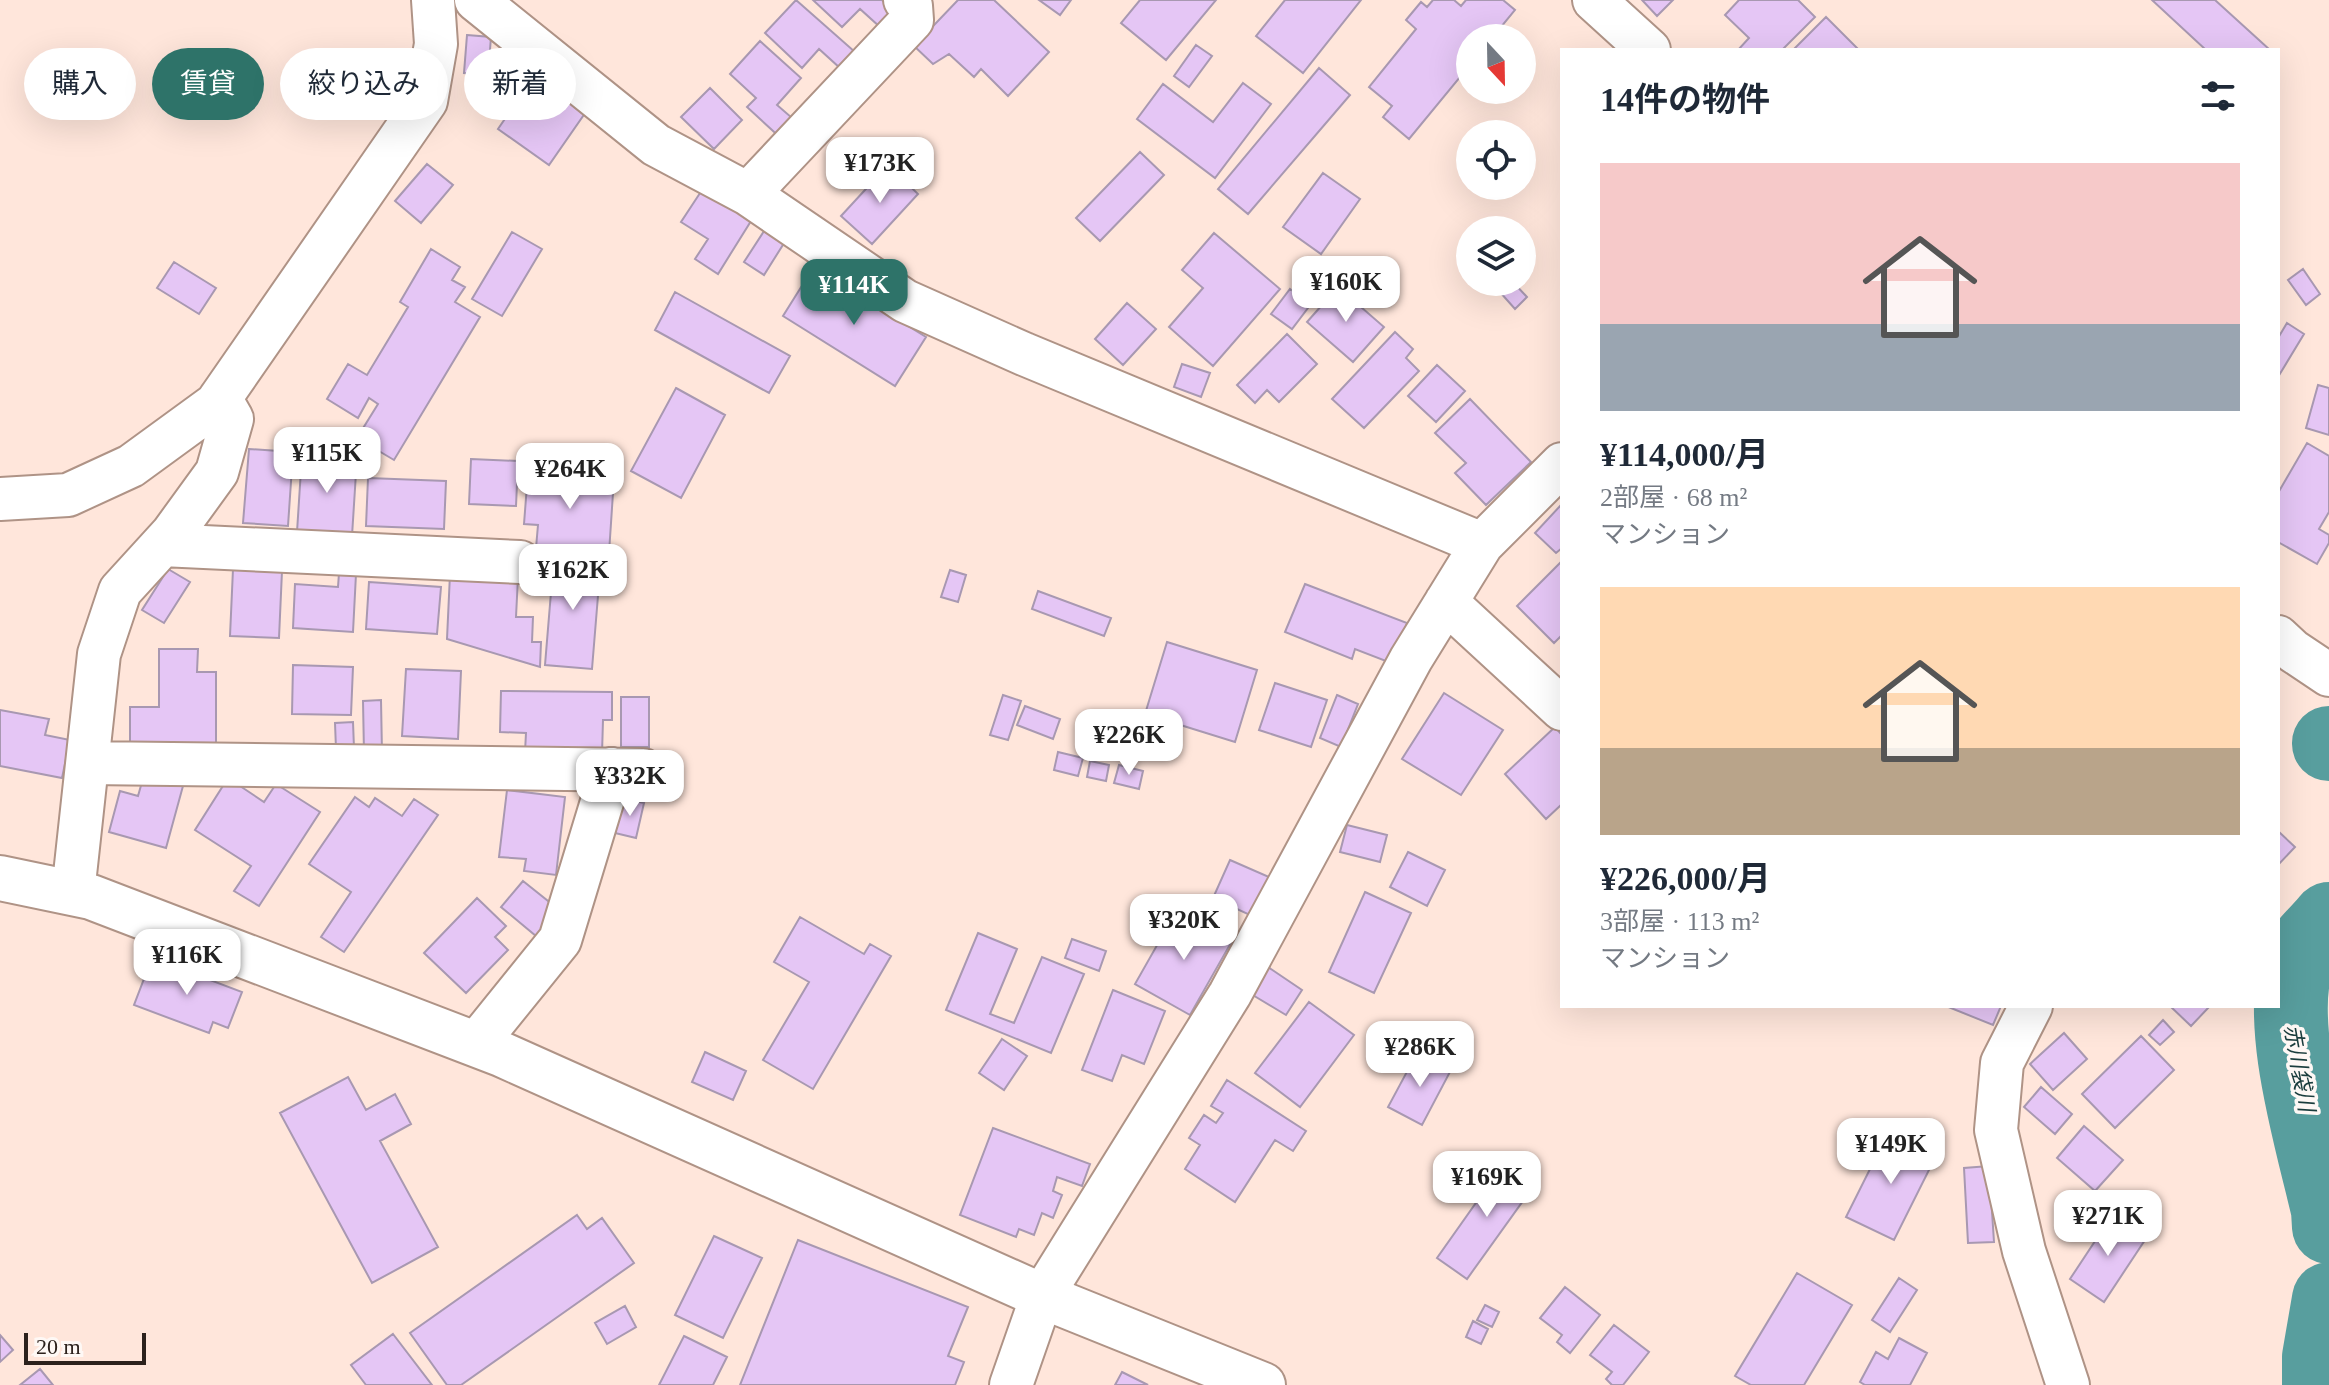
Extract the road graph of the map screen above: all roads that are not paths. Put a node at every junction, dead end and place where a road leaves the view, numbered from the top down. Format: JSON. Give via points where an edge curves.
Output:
{"nodes":[{"id":1,"x":433,"y":0,"type":"edge"},
{"id":2,"x":476,"y":0,"type":"edge"},
{"id":3,"x":905,"y":0,"type":"edge"},
{"id":4,"x":1594,"y":0,"type":"edge"},
{"id":5,"x":1647,"y":48,"type":"edge"},
{"id":6,"x":748,"y":194,"type":"junction"},
{"id":7,"x":220,"y":398,"type":"junction"},
{"id":8,"x":1560,"y":466,"type":"edge"},
{"id":9,"x":0,"y":499,"type":"edge"},
{"id":10,"x":1482,"y":544,"type":"junction"},
{"id":11,"x":162,"y":545,"type":"junction"},
{"id":12,"x":520,"y":562,"type":"dead end"},
{"id":13,"x":1446,"y":602,"type":"junction"},
{"id":14,"x":1560,"y":707,"type":"edge"},
{"id":15,"x":88,"y":763,"type":"junction"},
{"id":16,"x":0,"y":878,"type":"edge"},
{"id":17,"x":73,"y":893,"type":"junction"},
{"id":18,"x":2030,"y":1008,"type":"edge"},
{"id":19,"x":476,"y":1044,"type":"junction"},
{"id":20,"x":1042,"y":1296,"type":"junction"},
{"id":21,"x":1011,"y":1385,"type":"edge"},
{"id":22,"x":1263,"y":1385,"type":"edge"},
{"id":23,"x":2068,"y":1385,"type":"edge"}],
"edges":[{"from":1,"to":7,"type":"street","via":[[436,44],[426,101]]},
{"from":2,"to":6,"type":"street","via":[[656,145]]},
{"from":3,"to":6,"type":"street","via":[[912,20]]},
{"from":4,"to":5,"type":"street"},
{"from":6,"to":10,"type":"street","via":[[905,301]]},
{"from":7,"to":9,"type":"street","via":[[131,466],[68,495]]},
{"from":7,"to":11,"type":"street","via":[[232,419],[217,472]]},
{"from":8,"to":10,"type":"street"},
{"from":10,"to":13,"type":"street"},
{"from":11,"to":12,"type":"street"},
{"from":11,"to":15,"type":"street","via":[[120,591],[99,654]]},
{"from":13,"to":14,"type":"street"},
{"from":13,"to":20,"type":"street","via":[[1230,994]]},
{"from":15,"to":17,"type":"street"},
{"from":15,"to":19,"type":"street","via":[[628,770],[560,940]]},
{"from":16,"to":17,"type":"street"},
{"from":17,"to":19,"type":"street"},
{"from":18,"to":23,"type":"street","via":[[2002,1063],[1996,1130],[2024,1251]]},
{"from":19,"to":20,"type":"street"},
{"from":20,"to":21,"type":"street"},
{"from":20,"to":22,"type":"street"}]}
